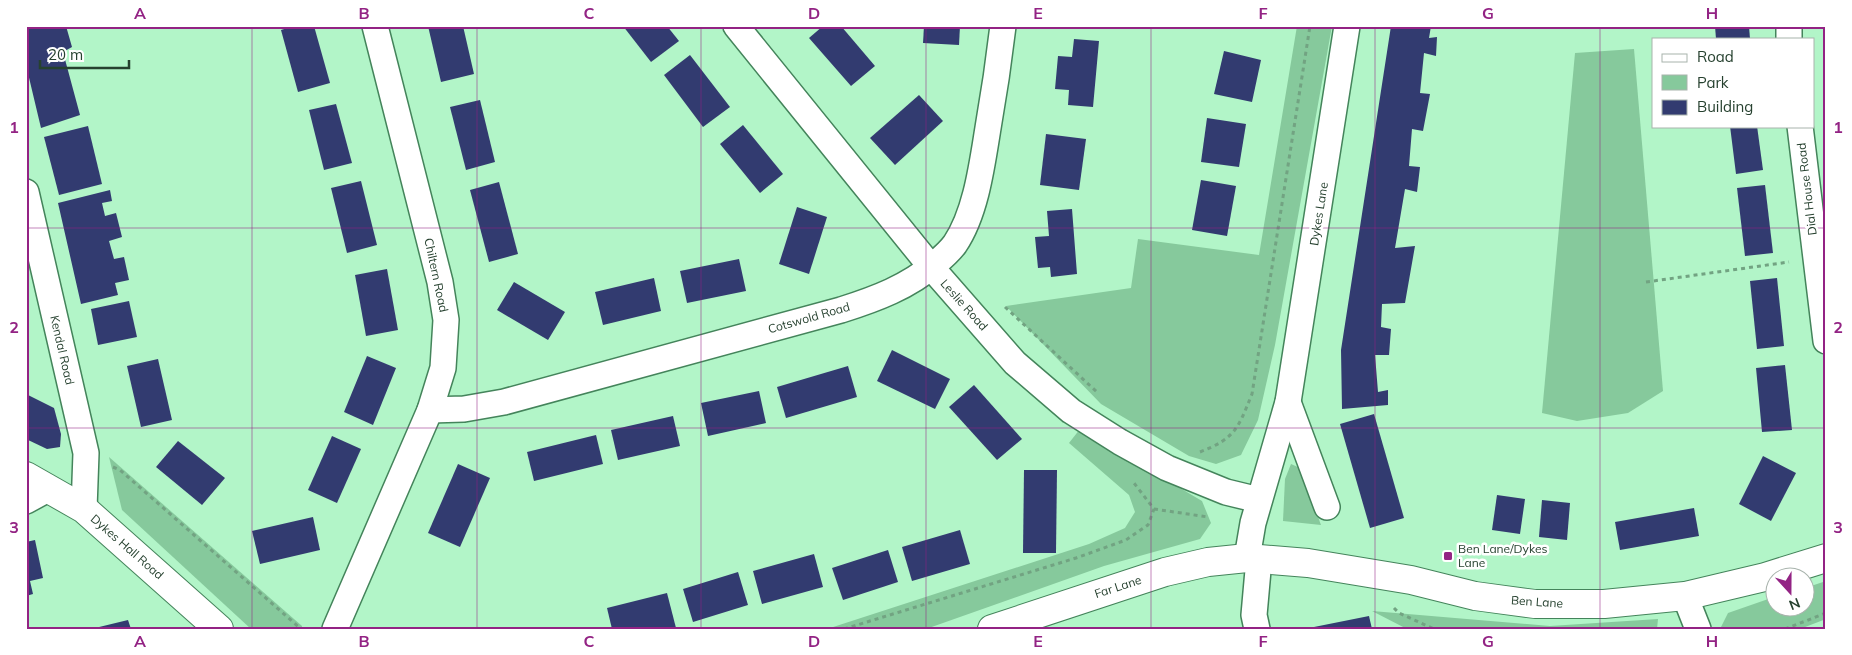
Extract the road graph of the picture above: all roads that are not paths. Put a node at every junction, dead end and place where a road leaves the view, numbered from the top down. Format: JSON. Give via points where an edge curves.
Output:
{"nodes":[{"id":1,"x":374,"y":26,"type":"edge"},
{"id":2,"x":736,"y":26,"type":"edge"},
{"id":3,"x":1003,"y":26,"type":"edge"},
{"id":4,"x":1347,"y":26,"type":"edge"},
{"id":5,"x":1800,"y":128,"type":"edge"},
{"id":6,"x":26,"y":192,"type":"edge"},
{"id":7,"x":931,"y":267,"type":"junction"},
{"id":8,"x":1826,"y":341,"type":"edge"},
{"id":9,"x":1288,"y":402,"type":"junction"},
{"id":10,"x":430,"y":410,"type":"junction"},
{"id":11,"x":33,"y":489,"type":"edge"},
{"id":12,"x":1327,"y":507,"type":"dead end"},
{"id":13,"x":84,"y":509,"type":"junction"},
{"id":14,"x":1256,"y":511,"type":"junction"},
{"id":15,"x":1253,"y":558,"type":"junction"},
{"id":16,"x":1826,"y":558,"type":"edge"},
{"id":17,"x":1685,"y":596,"type":"junction"},
{"id":18,"x":219,"y":629,"type":"edge"},
{"id":19,"x":336,"y":629,"type":"edge"},
{"id":20,"x":992,"y":629,"type":"edge"},
{"id":21,"x":1257,"y":629,"type":"edge"},
{"id":22,"x":1698,"y":629,"type":"edge"}],
"edges":[{"from":1,"to":10,"type":"street","name":"Chiltern Road","via":[[440,282],[446,320],[443,368]]},
{"from":2,"to":7,"type":"street","name":"Leslie Road"},
{"from":3,"to":7,"type":"street","name":"Cotswold Road","via":[[982,171],[968,217],[954,244]]},
{"from":4,"to":9,"type":"street","name":"Dykes Lane"},
{"from":5,"to":8,"type":"street","name":"Dial House Road"},
{"from":6,"to":13,"type":"street","name":"Kendal Road","via":[[86,453]]},
{"from":7,"to":10,"type":"street","name":"Cotswold Road","via":[[883,296],[841,310],[504,402],[464,409]]},
{"from":7,"to":14,"type":"street","name":"Leslie Road","via":[[1015,363],[1071,411],[1167,468],[1226,492]]},
{"from":9,"to":12,"type":"street","name":"Dykes Lane"},
{"from":9,"to":14,"type":"street","name":"Dykes Lane"},
{"from":10,"to":19,"type":"street","name":"Chiltern Road"},
{"from":11,"to":13,"type":"street","name":"Dykes Hall Road"},
{"from":13,"to":18,"type":"street","name":"Dykes Hall Road"},
{"from":14,"to":15,"type":"street","name":"Dykes Lane"},
{"from":15,"to":17,"type":"street","name":"Ben Lane","via":[[1308,563],[1411,580],[1475,596],[1536,604],[1604,604]]},
{"from":15,"to":20,"type":"street","name":"Far Lane","via":[[1208,562],[1165,572]]},
{"from":15,"to":21,"type":"street","name":"Dykes Lane"},
{"from":16,"to":17,"type":"street","name":"Ben Lane"},
{"from":17,"to":22,"type":"street"}]}
